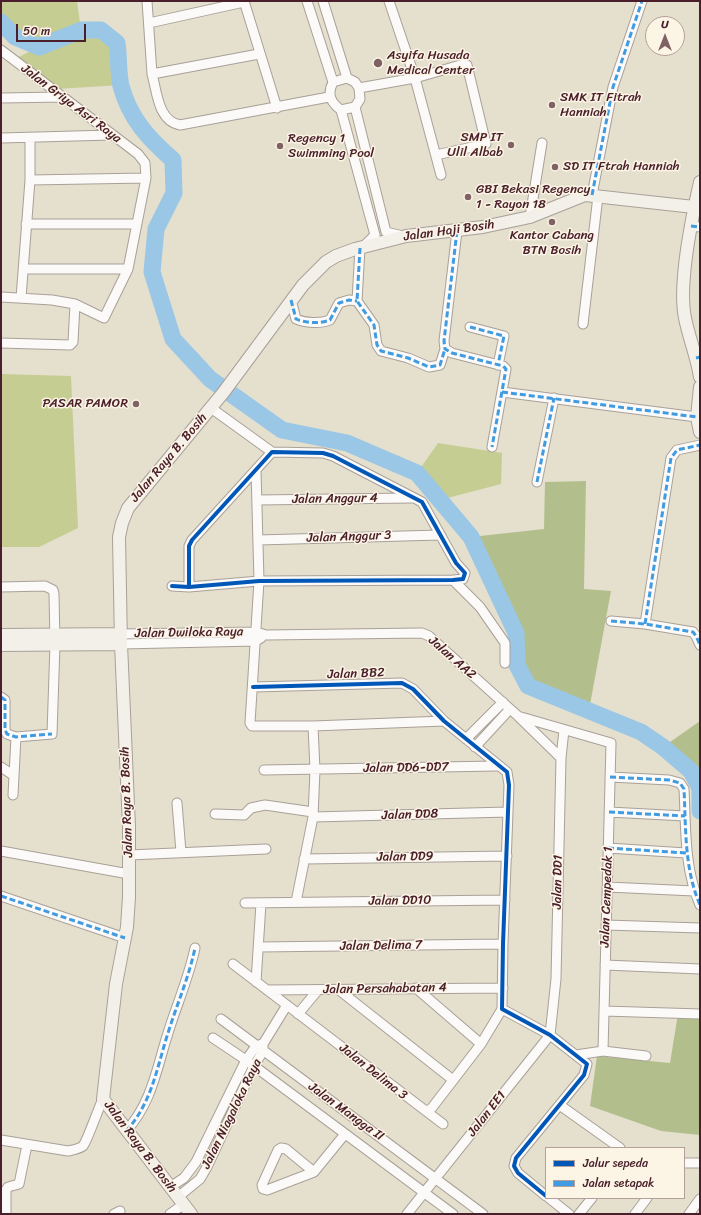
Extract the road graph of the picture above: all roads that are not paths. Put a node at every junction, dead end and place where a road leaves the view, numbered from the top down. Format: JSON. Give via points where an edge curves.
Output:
{"nodes":[{"id":1,"x":146,"y":1,"type":"edge"},
{"id":2,"x":307,"y":1,"type":"edge"},
{"id":3,"x":323,"y":1,"type":"edge"},
{"id":4,"x":389,"y":1,"type":"edge"},
{"id":5,"x":642,"y":1,"type":"edge"},
{"id":6,"x":244,"y":2,"type":"edge"},
{"id":7,"x":149,"y":23,"type":"junction"},
{"id":8,"x":3,"y":54,"type":"edge"},
{"id":9,"x":260,"y":54,"type":"junction"},
{"id":10,"x":152,"y":74,"type":"junction"},
{"id":11,"x":347,"y":78,"type":"junction"},
{"id":12,"x":414,"y":78,"type":"junction"},
{"id":13,"x":333,"y":82,"type":"junction"},
{"id":14,"x":359,"y":88,"type":"junction"},
{"id":15,"x":62,"y":97,"type":"junction"},
{"id":16,"x":330,"y":97,"type":"junction"},
{"id":17,"x":1,"y":98,"type":"edge"},
{"id":18,"x":355,"y":107,"type":"junction"},
{"id":19,"x":277,"y":108,"type":"junction"},
{"id":20,"x":341,"y":110,"type":"junction"},
{"id":21,"x":110,"y":135,"type":"junction"},
{"id":22,"x":1,"y":138,"type":"edge"},
{"id":23,"x":30,"y":138,"type":"junction"},
{"id":24,"x":542,"y":143,"type":"dead end"},
{"id":25,"x":436,"y":155,"type":"junction"},
{"id":26,"x":441,"y":175,"type":"dead end"},
{"id":27,"x":146,"y":178,"type":"junction"},
{"id":28,"x":30,"y":180,"type":"junction"},
{"id":29,"x":700,"y":182,"type":"edge"},
{"id":30,"x":595,"y":196,"type":"junction"},
{"id":31,"x":694,"y":207,"type":"junction"},
{"id":32,"x":530,"y":217,"type":"junction"},
{"id":33,"x":26,"y":224,"type":"junction"},
{"id":34,"x":136,"y":224,"type":"junction"},
{"id":35,"x":696,"y":227,"type":"edge"},
{"id":36,"x":457,"y":231,"type":"junction"},
{"id":37,"x":386,"y":232,"type":"junction"},
{"id":38,"x":375,"y":235,"type":"junction"},
{"id":39,"x":406,"y":236,"type":"junction"},
{"id":40,"x":361,"y":247,"type":"junction"},
{"id":41,"x":128,"y":268,"type":"junction"},
{"id":42,"x":24,"y":270,"type":"junction"},
{"id":43,"x":1,"y":297,"type":"edge"},
{"id":44,"x":22,"y":298,"type":"junction"},
{"id":45,"x":292,"y":300,"type":"junction"},
{"id":46,"x":357,"y":301,"type":"junction"},
{"id":47,"x":75,"y":304,"type":"junction"},
{"id":48,"x":583,"y":324,"type":"dead end"},
{"id":49,"x":470,"y":328,"type":"dead end"},
{"id":50,"x":1,"y":343,"type":"edge"},
{"id":51,"x":445,"y":349,"type":"junction"},
{"id":52,"x":698,"y":357,"type":"edge"},
{"id":53,"x":498,"y":366,"type":"junction"},
{"id":54,"x":700,"y":377,"type":"edge"},
{"id":55,"x":234,"y":378,"type":"joint"},
{"id":56,"x":700,"y":387,"type":"edge"},
{"id":57,"x":502,"y":392,"type":"junction"},
{"id":58,"x":554,"y":398,"type":"junction"},
{"id":59,"x":211,"y":408,"type":"junction"},
{"id":60,"x":697,"y":417,"type":"junction"},
{"id":61,"x":700,"y":432,"type":"edge"},
{"id":62,"x":700,"y":445,"type":"edge"},
{"id":63,"x":492,"y":447,"type":"dead end"},
{"id":64,"x":272,"y":452,"type":"junction"},
{"id":65,"x":256,"y":470,"type":"junction"},
{"id":66,"x":537,"y":482,"type":"dead end"},
{"id":67,"x":414,"y":498,"type":"junction"},
{"id":68,"x":257,"y":500,"type":"junction"},
{"id":69,"x":440,"y":535,"type":"junction"},
{"id":70,"x":258,"y":540,"type":"junction"},
{"id":71,"x":453,"y":580,"type":"junction"},
{"id":72,"x":259,"y":581,"type":"junction"},
{"id":73,"x":172,"y":586,"type":"dead end"},
{"id":74,"x":1,"y":587,"type":"edge"},
{"id":75,"x":189,"y":587,"type":"junction"},
{"id":76,"x":611,"y":621,"type":"dead end"},
{"id":77,"x":645,"y":624,"type":"junction"},
{"id":78,"x":1,"y":635,"type":"edge"},
{"id":79,"x":256,"y":636,"type":"junction"},
{"id":80,"x":55,"y":639,"type":"junction"},
{"id":81,"x":121,"y":639,"type":"junction"},
{"id":82,"x":1,"y":645,"type":"edge"},
{"id":83,"x":700,"y":645,"type":"edge"},
{"id":84,"x":505,"y":663,"type":"dead end"},
{"id":85,"x":253,"y":687,"type":"junction"},
{"id":86,"x":1,"y":697,"type":"edge"},
{"id":87,"x":503,"y":702,"type":"junction"},
{"id":88,"x":510,"y":709,"type":"junction"},
{"id":89,"x":518,"y":716,"type":"junction"},
{"id":90,"x":444,"y":722,"type":"junction"},
{"id":91,"x":313,"y":726,"type":"junction"},
{"id":92,"x":564,"y":730,"type":"junction"},
{"id":93,"x":16,"y":737,"type":"junction"},
{"id":94,"x":466,"y":739,"type":"junction"},
{"id":95,"x":475,"y":747,"type":"junction"},
{"id":96,"x":561,"y":758,"type":"junction"},
{"id":97,"x":497,"y":766,"type":"junction"},
{"id":98,"x":1,"y":767,"type":"edge"},
{"id":99,"x":264,"y":770,"type":"dead end"},
{"id":100,"x":315,"y":770,"type":"junction"},
{"id":101,"x":13,"y":775,"type":"junction"},
{"id":102,"x":610,"y":778,"type":"junction"},
{"id":103,"x":13,"y":795,"type":"dead end"},
{"id":104,"x":177,"y":803,"type":"dead end"},
{"id":105,"x":508,"y":812,"type":"junction"},
{"id":106,"x":609,"y":812,"type":"junction"},
{"id":107,"x":215,"y":814,"type":"dead end"},
{"id":108,"x":313,"y":815,"type":"junction"},
{"id":109,"x":685,"y":816,"type":"junction"},
{"id":110,"x":608,"y":848,"type":"junction"},
{"id":111,"x":266,"y":849,"type":"dead end"},
{"id":112,"x":1,"y":851,"type":"edge"},
{"id":113,"x":181,"y":852,"type":"junction"},
{"id":114,"x":686,"y":853,"type":"junction"},
{"id":115,"x":129,"y":854,"type":"junction"},
{"id":116,"x":507,"y":856,"type":"junction"},
{"id":117,"x":304,"y":859,"type":"junction"},
{"id":118,"x":129,"y":874,"type":"junction"},
{"id":119,"x":607,"y":887,"type":"junction"},
{"id":120,"x":694,"y":891,"type":"junction"},
{"id":121,"x":1,"y":896,"type":"edge"},
{"id":122,"x":504,"y":900,"type":"junction"},
{"id":123,"x":296,"y":902,"type":"junction"},
{"id":124,"x":245,"y":903,"type":"dead end"},
{"id":125,"x":261,"y":903,"type":"junction"},
{"id":126,"x":700,"y":905,"type":"edge"},
{"id":127,"x":606,"y":925,"type":"junction"},
{"id":128,"x":700,"y":928,"type":"edge"},
{"id":129,"x":125,"y":938,"type":"junction"},
{"id":130,"x":503,"y":944,"type":"junction"},
{"id":131,"x":259,"y":947,"type":"junction"},
{"id":132,"x":195,"y":948,"type":"dead end"},
{"id":133,"x":233,"y":964,"type":"dead end"},
{"id":134,"x":605,"y":965,"type":"junction"},
{"id":135,"x":700,"y":969,"type":"edge"},
{"id":136,"x":256,"y":982,"type":"junction"},
{"id":137,"x":416,"y":988,"type":"junction"},
{"id":138,"x":503,"y":988,"type":"junction"},
{"id":139,"x":267,"y":990,"type":"junction"},
{"id":140,"x":318,"y":990,"type":"junction"},
{"id":141,"x":339,"y":990,"type":"junction"},
{"id":142,"x":287,"y":1005,"type":"junction"},
{"id":143,"x":502,"y":1009,"type":"junction"},
{"id":144,"x":604,"y":1011,"type":"junction"},
{"id":145,"x":298,"y":1014,"type":"junction"},
{"id":146,"x":700,"y":1014,"type":"edge"},
{"id":147,"x":221,"y":1019,"type":"dead end"},
{"id":148,"x":550,"y":1035,"type":"junction"},
{"id":149,"x":213,"y":1038,"type":"dead end"},
{"id":150,"x":481,"y":1044,"type":"junction"},
{"id":151,"x":261,"y":1047,"type":"junction"},
{"id":152,"x":603,"y":1052,"type":"junction"},
{"id":153,"x":576,"y":1055,"type":"junction"},
{"id":154,"x":646,"y":1056,"type":"dead end"},
{"id":155,"x":246,"y":1060,"type":"junction"},
{"id":156,"x":254,"y":1066,"type":"junction"},
{"id":157,"x":453,"y":1080,"type":"junction"},
{"id":158,"x":103,"y":1099,"type":"junction"},
{"id":159,"x":561,"y":1106,"type":"junction"},
{"id":160,"x":426,"y":1111,"type":"junction"},
{"id":161,"x":443,"y":1124,"type":"dead end"},
{"id":162,"x":126,"y":1130,"type":"junction"},
{"id":163,"x":345,"y":1134,"type":"junction"},
{"id":164,"x":1,"y":1140,"type":"edge"},
{"id":165,"x":27,"y":1145,"type":"junction"},
{"id":166,"x":619,"y":1147,"type":"edge"},
{"id":167,"x":685,"y":1163,"type":"edge"},
{"id":168,"x":700,"y":1164,"type":"edge"},
{"id":169,"x":314,"y":1172,"type":"junction"},
{"id":170,"x":436,"y":1178,"type":"junction"},
{"id":171,"x":170,"y":1187,"type":"junction"},
{"id":172,"x":424,"y":1192,"type":"junction"},
{"id":173,"x":545,"y":1195,"type":"edge"},
{"id":174,"x":550,"y":1199,"type":"edge"},
{"id":175,"x":591,"y":1199,"type":"edge"},
{"id":176,"x":646,"y":1199,"type":"edge"},
{"id":177,"x":181,"y":1200,"type":"junction"},
{"id":178,"x":700,"y":1200,"type":"edge"},
{"id":179,"x":6,"y":1214,"type":"edge"},
{"id":180,"x":170,"y":1214,"type":"edge"},
{"id":181,"x":192,"y":1214,"type":"edge"},
{"id":182,"x":407,"y":1214,"type":"edge"},
{"id":183,"x":453,"y":1214,"type":"edge"},
{"id":184,"x":483,"y":1214,"type":"edge"},
{"id":185,"x":569,"y":1214,"type":"edge"},
{"id":186,"x":579,"y":1214,"type":"edge"},
{"id":187,"x":635,"y":1214,"type":"edge"},
{"id":188,"x":689,"y":1214,"type":"edge"}],
"edges":[{"from":1,"to":7,"type":"street"},
{"from":2,"to":13,"type":"street"},
{"from":3,"to":11,"type":"street"},
{"from":4,"to":12,"type":"street"},
{"from":5,"to":30,"type":"street","via":[[613,87]]},
{"from":6,"to":7,"type":"street"},
{"from":6,"to":9,"type":"street"},
{"from":7,"to":10,"type":"street"},
{"from":8,"to":15,"type":"street","name":"Jalan Griya Asri Raya"},
{"from":9,"to":10,"type":"street"},
{"from":9,"to":19,"type":"street"},
{"from":10,"to":19,"type":"street","via":[[161,108],[168,121],[174,124]]},
{"from":11,"to":13,"type":"street"},
{"from":11,"to":14,"type":"street","via":[[355,82]]},
{"from":12,"to":14,"type":"street"},
{"from":12,"to":25,"type":"street"},
{"from":12,"to":25,"type":"street","via":[[464,64],[468,68],[486,144]]},
{"from":13,"to":16,"type":"street","via":[[329,89]]},
{"from":14,"to":18,"type":"street","via":[[360,99]]},
{"from":15,"to":17,"type":"street"},
{"from":15,"to":21,"type":"street","name":"Jalan Griya Asri Raya"},
{"from":16,"to":19,"type":"street"},
{"from":16,"to":20,"type":"street","via":[[334,105]]},
{"from":18,"to":20,"type":"street"},
{"from":18,"to":37,"type":"street"},
{"from":20,"to":38,"type":"street"},
{"from":21,"to":23,"type":"street"},
{"from":21,"to":27,"type":"street","name":"Jalan Griya Asri Raya","via":[[142,158]]},
{"from":22,"to":23,"type":"street"},
{"from":23,"to":28,"type":"street"},
{"from":24,"to":32,"type":"street"},
{"from":25,"to":26,"type":"street"},
{"from":27,"to":28,"type":"street"},
{"from":27,"to":34,"type":"street"},
{"from":28,"to":33,"type":"street"},
{"from":29,"to":31,"type":"main road"},
{"from":30,"to":31,"type":"main road","name":"Jalan Haji Bosih"},
{"from":30,"to":32,"type":"main road","name":"Jalan Haji Bosih","via":[[576,197]]},
{"from":30,"to":48,"type":"street"},
{"from":31,"to":35,"type":"main road"},
{"from":32,"to":36,"type":"main road","name":"Jalan Haji Bosih"},
{"from":33,"to":34,"type":"street"},
{"from":33,"to":42,"type":"street"},
{"from":34,"to":41,"type":"street"},
{"from":35,"to":52,"type":"main road","via":[[684,272],[683,301],[684,317]]},
{"from":36,"to":39,"type":"main road","name":"Jalan Haji Bosih"},
{"from":36,"to":51,"type":"street","via":[[445,322]]},
{"from":37,"to":38,"type":"street"},
{"from":37,"to":39,"type":"street"},
{"from":38,"to":40,"type":"street"},
{"from":39,"to":40,"type":"main road","name":"Jalan Haji Bosih"},
{"from":40,"to":45,"type":"main road","name":"Jalan Haji Bosih","via":[[326,262]]},
{"from":40,"to":46,"type":"street"},
{"from":41,"to":42,"type":"street"},
{"from":41,"to":47,"type":"street","via":[[104,318]]},
{"from":42,"to":44,"type":"street"},
{"from":43,"to":44,"type":"street"},
{"from":44,"to":47,"type":"street"},
{"from":45,"to":46,"type":"street","via":[[296,319],[320,322],[330,320],[339,303]]},
{"from":45,"to":55,"type":"main road","name":"Jalan Haji Bosih"},
{"from":46,"to":51,"type":"street","via":[[374,325],[380,351],[434,368],[440,365]]},
{"from":47,"to":50,"type":"street","via":[[70,345]]},
{"from":49,"to":53,"type":"street","via":[[504,336]]},
{"from":51,"to":53,"type":"street"},
{"from":52,"to":54,"type":"main road"},
{"from":53,"to":57,"type":"street","via":[[506,369]]},
{"from":55,"to":59,"type":"main road","name":"Jalan Raya B. Bosih"},
{"from":56,"to":60,"type":"main road"},
{"from":57,"to":58,"type":"street"},
{"from":57,"to":63,"type":"street"},
{"from":58,"to":60,"type":"street"},
{"from":58,"to":66,"type":"street"},
{"from":59,"to":64,"type":"street"},
{"from":59,"to":81,"type":"main road","name":"Jalan Raya B. Bosih","via":[[134,499],[122,522],[119,537]]},
{"from":60,"to":61,"type":"main road"},
{"from":62,"to":77,"type":"street","via":[[677,450],[671,458]]},
{"from":64,"to":65,"type":"street"},
{"from":64,"to":67,"type":"street","via":[[323,453],[333,456]]},
{"from":65,"to":68,"type":"street"},
{"from":65,"to":75,"type":"street","via":[[192,540],[189,546]]},
{"from":67,"to":68,"type":"street","name":"Jalan Anggur 4"},
{"from":67,"to":69,"type":"street","via":[[422,502]]},
{"from":68,"to":70,"type":"street"},
{"from":69,"to":70,"type":"street","name":"Jalan Anggur 3"},
{"from":69,"to":71,"type":"street","via":[[465,573],[463,579]]},
{"from":70,"to":72,"type":"street"},
{"from":71,"to":72,"type":"street"},
{"from":71,"to":84,"type":"street","via":[[480,607],[505,644]]},
{"from":72,"to":75,"type":"street"},
{"from":72,"to":79,"type":"street"},
{"from":73,"to":75,"type":"street"},
{"from":74,"to":80,"type":"street","via":[[45,586],[53,590]]},
{"from":76,"to":77,"type":"street"},
{"from":77,"to":83,"type":"street","via":[[693,632]]},
{"from":78,"to":80,"type":"main road"},
{"from":79,"to":81,"type":"street","name":"Jalan Dwiloka Raya"},
{"from":79,"to":85,"type":"street"},
{"from":79,"to":87,"type":"street","name":"Jalan AA2","via":[[422,633],[429,636]]},
{"from":80,"to":81,"type":"main road"},
{"from":80,"to":82,"type":"main road"},
{"from":80,"to":93,"type":"street","via":[[52,734]]},
{"from":81,"to":115,"type":"main road","name":"Jalan Raya B. Bosih"},
{"from":85,"to":90,"type":"street","name":"Jalan BB2","via":[[402,683],[413,689]]},
{"from":85,"to":91,"type":"street","via":[[249,721],[252,726]]},
{"from":86,"to":93,"type":"street","via":[[5,700],[5,730],[7,734]]},
{"from":87,"to":88,"type":"street","name":"Jalan AA2"},
{"from":87,"to":94,"type":"street"},
{"from":88,"to":89,"type":"street","name":"Jalan AA2"},
{"from":88,"to":95,"type":"street"},
{"from":89,"to":92,"type":"street"},
{"from":89,"to":96,"type":"street","name":"Jalan AA2"},
{"from":90,"to":91,"type":"street"},
{"from":90,"to":94,"type":"street","name":"Jalan BB2"},
{"from":91,"to":100,"type":"street"},
{"from":92,"to":96,"type":"street","name":"Jalan DD1"},
{"from":92,"to":102,"type":"street","name":"Jalan Cempedak 1","via":[[611,743]]},
{"from":93,"to":101,"type":"street"},
{"from":94,"to":95,"type":"street","name":"Jalan BB2"},
{"from":95,"to":97,"type":"street","name":"Jalan BB2"},
{"from":96,"to":148,"type":"street","name":"Jalan DD1","via":[[556,979]]},
{"from":97,"to":100,"type":"street","name":"Jalan DD6-DD7"},
{"from":97,"to":105,"type":"street","name":"Jalan BB2","via":[[509,777]]},
{"from":98,"to":101,"type":"street"},
{"from":99,"to":100,"type":"street","name":"Jalan DD6-DD7"},
{"from":100,"to":108,"type":"street"},
{"from":101,"to":103,"type":"street"},
{"from":102,"to":106,"type":"street","name":"Jalan Cempedak 1"},
{"from":102,"to":109,"type":"street","via":[[669,780],[680,783],[684,789]]},
{"from":104,"to":113,"type":"street"},
{"from":105,"to":108,"type":"street","name":"Jalan DD8"},
{"from":105,"to":116,"type":"street","name":"Jalan BB2"},
{"from":106,"to":109,"type":"street"},
{"from":106,"to":110,"type":"street","name":"Jalan Cempedak 1"},
{"from":107,"to":108,"type":"street","name":"Jalan DD8","via":[[244,814],[251,808],[265,805]]},
{"from":108,"to":117,"type":"street"},
{"from":109,"to":114,"type":"street"},
{"from":110,"to":114,"type":"street"},
{"from":110,"to":119,"type":"street","name":"Jalan Cempedak 1"},
{"from":111,"to":113,"type":"street","via":[[238,852]]},
{"from":112,"to":118,"type":"street"},
{"from":113,"to":115,"type":"street"},
{"from":114,"to":120,"type":"street"},
{"from":115,"to":118,"type":"main road","name":"Jalan Raya B. Bosih"},
{"from":116,"to":117,"type":"street","name":"Jalan DD9"},
{"from":116,"to":122,"type":"street","name":"Jalan BB2"},
{"from":117,"to":123,"type":"street"},
{"from":118,"to":129,"type":"main road","name":"Jalan Raya B. Bosih"},
{"from":119,"to":120,"type":"street"},
{"from":119,"to":127,"type":"street","name":"Jalan Cempedak 1"},
{"from":120,"to":126,"type":"street"},
{"from":121,"to":129,"type":"street"},
{"from":122,"to":123,"type":"street","name":"Jalan DD10"},
{"from":122,"to":130,"type":"street","name":"Jalan BB2"},
{"from":123,"to":125,"type":"street","name":"Jalan DD10"},
{"from":124,"to":125,"type":"street","name":"Jalan DD10"},
{"from":125,"to":131,"type":"street"},
{"from":127,"to":128,"type":"street"},
{"from":127,"to":134,"type":"street","name":"Jalan Cempedak 1"},
{"from":129,"to":158,"type":"main road","name":"Jalan Raya B. Bosih","via":[[116,984]]},
{"from":130,"to":131,"type":"street","name":"Jalan Delima 7"},
{"from":130,"to":138,"type":"street","name":"Jalan BB2"},
{"from":131,"to":136,"type":"street"},
{"from":132,"to":162,"type":"street","via":[[192,965],[149,1096],[138,1119]]},
{"from":133,"to":136,"type":"street","name":"Jalan Delima 3"},
{"from":134,"to":135,"type":"street"},
{"from":134,"to":144,"type":"street","name":"Jalan Cempedak 1"},
{"from":136,"to":139,"type":"street","name":"Jalan Delima 3"},
{"from":137,"to":138,"type":"street","name":"Jalan Persahabatan 4"},
{"from":137,"to":141,"type":"street","name":"Jalan Persahabatan 4"},
{"from":137,"to":150,"type":"street"},
{"from":138,"to":143,"type":"street","name":"Jalan BB2"},
{"from":139,"to":140,"type":"street","name":"Jalan Persahabatan 4"},
{"from":139,"to":142,"type":"street","name":"Jalan Delima 3"},
{"from":140,"to":141,"type":"street","name":"Jalan Persahabatan 4"},
{"from":140,"to":145,"type":"street"},
{"from":141,"to":157,"type":"street"},
{"from":142,"to":145,"type":"street","name":"Jalan Delima 3"},
{"from":142,"to":151,"type":"street","name":"Jalan Niagaloka Raya"},
{"from":143,"to":148,"type":"street"},
{"from":143,"to":150,"type":"street"},
{"from":144,"to":146,"type":"street"},
{"from":144,"to":152,"type":"street","name":"Jalan Cempedak 1"},
{"from":145,"to":160,"type":"street","name":"Jalan Delima 3"},
{"from":147,"to":151,"type":"street","name":"Jalan Mangga II"},
{"from":148,"to":153,"type":"street"},
{"from":148,"to":170,"type":"street","name":"Jalan EE1"},
{"from":149,"to":155,"type":"street","name":"Jalan Mangga II"},
{"from":150,"to":157,"type":"street"},
{"from":151,"to":155,"type":"street","name":"Jalan Niagaloka Raya"},
{"from":151,"to":156,"type":"street","name":"Jalan Niagaloka Raya"},
{"from":151,"to":170,"type":"street","name":"Jalan Mangga II"},
{"from":152,"to":153,"type":"street"},
{"from":152,"to":154,"type":"street"},
{"from":153,"to":159,"type":"street","via":[[587,1064],[587,1071]]},
{"from":155,"to":156,"type":"street","name":"Jalan Mangga II"},
{"from":155,"to":171,"type":"street","name":"Jalan Niagaloka Raya","via":[[196,1162],[184,1178]]},
{"from":156,"to":163,"type":"street","name":"Jalan Mangga II"},
{"from":156,"to":177,"type":"street","name":"Jalan Niagaloka Raya","via":[[207,1167]]},
{"from":157,"to":160,"type":"street","via":[[431,1109]]},
{"from":158,"to":162,"type":"main road","name":"Jalan Raya B. Bosih"},
{"from":158,"to":165,"type":"street","via":[[82,1147],[68,1152]]},
{"from":159,"to":166,"type":"street"},
{"from":159,"to":173,"type":"street","via":[[516,1158],[514,1166],[518,1173]]},
{"from":160,"to":161,"type":"street","name":"Jalan Delima 3"},
{"from":162,"to":171,"type":"main road","name":"Jalan Raya B. Bosih"},
{"from":163,"to":169,"type":"street"},
{"from":163,"to":172,"type":"street","name":"Jalan Mangga II"},
{"from":164,"to":165,"type":"street"},
{"from":165,"to":179,"type":"street","via":[[19,1184],[6,1190]]},
{"from":167,"to":168,"type":"street"},
{"from":169,"to":169,"type":"street","via":[[267,1190],[263,1189],[262,1185],[281,1148]]},
{"from":170,"to":172,"type":"street","name":"Jalan EE1"},
{"from":170,"to":184,"type":"street","name":"Jalan Mangga II"},
{"from":171,"to":177,"type":"main road","name":"Jalan Raya B. Bosih"},
{"from":172,"to":182,"type":"street","name":"Jalan EE1"},
{"from":172,"to":183,"type":"street","name":"Jalan Mangga II"},
{"from":174,"to":185,"type":"street"},
{"from":175,"to":186,"type":"street"},
{"from":176,"to":187,"type":"street"},
{"from":177,"to":180,"type":"street","name":"Jalan Niagaloka Raya"},
{"from":177,"to":181,"type":"main road","name":"Jalan Raya B. Bosih"},
{"from":178,"to":188,"type":"street"}]}
